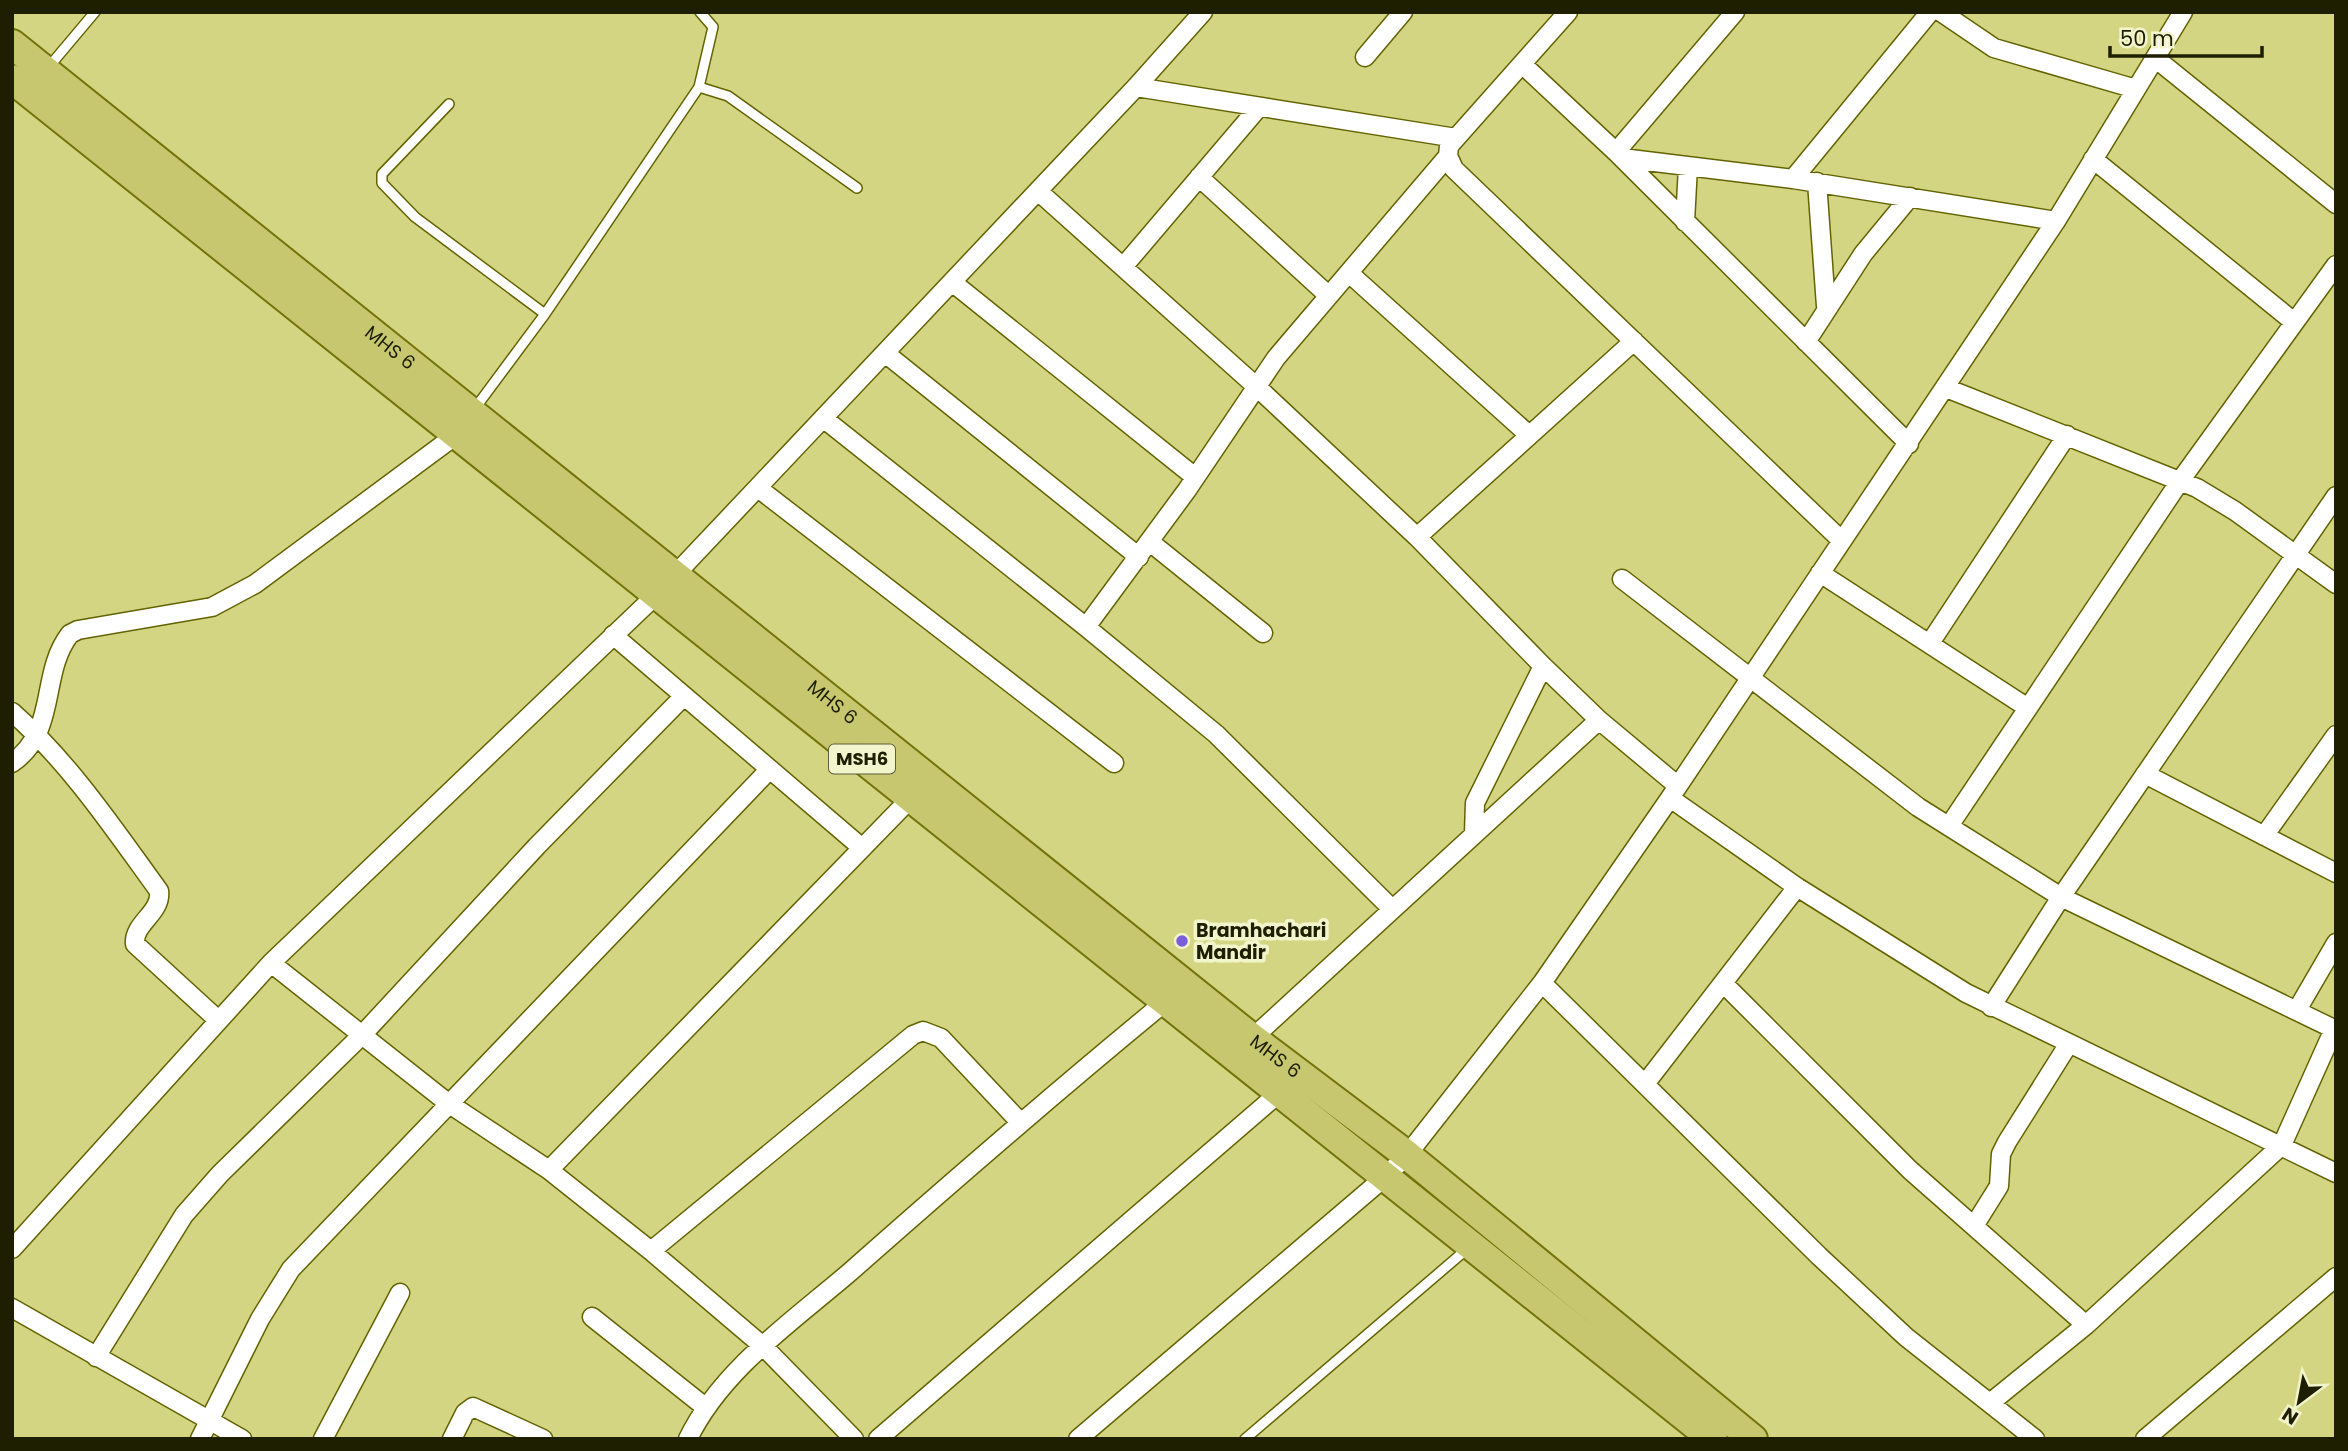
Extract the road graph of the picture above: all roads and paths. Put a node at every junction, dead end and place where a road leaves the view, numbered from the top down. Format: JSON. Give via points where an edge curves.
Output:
{"nodes":[{"id":1,"x":95,"y":12,"type":"edge"},
{"id":2,"x":700,"y":12,"type":"edge"},
{"id":3,"x":1203,"y":12,"type":"edge"},
{"id":4,"x":1404,"y":12,"type":"edge"},
{"id":5,"x":1568,"y":12,"type":"edge"},
{"id":6,"x":1735,"y":12,"type":"edge"},
{"id":7,"x":1930,"y":12,"type":"edge"},
{"id":8,"x":1941,"y":12,"type":"edge"},
{"id":9,"x":2183,"y":12,"type":"edge"},
{"id":10,"x":12,"y":44,"type":"edge"},
{"id":11,"x":1365,"y":57,"type":"dead end"},
{"id":12,"x":2155,"y":58,"type":"junction"},
{"id":13,"x":1522,"y":64,"type":"junction"},
{"id":14,"x":29,"y":80,"type":"edge"},
{"id":15,"x":699,"y":87,"type":"junction"},
{"id":16,"x":1136,"y":87,"type":"junction"},
{"id":17,"x":2136,"y":89,"type":"junction"},
{"id":18,"x":449,"y":104,"type":"dead end"},
{"id":19,"x":1259,"y":107,"type":"junction"},
{"id":20,"x":1456,"y":138,"type":"junction"},
{"id":21,"x":1619,"y":155,"type":"junction"},
{"id":22,"x":1448,"y":156,"type":"junction"},
{"id":23,"x":2093,"y":159,"type":"junction"},
{"id":24,"x":1688,"y":166,"type":"junction"},
{"id":25,"x":1199,"y":177,"type":"junction"},
{"id":26,"x":1793,"y":179,"type":"junction"},
{"id":27,"x":1816,"y":183,"type":"junction"},
{"id":28,"x":857,"y":188,"type":"dead end"},
{"id":29,"x":1038,"y":191,"type":"junction"},
{"id":30,"x":1910,"y":197,"type":"junction"},
{"id":31,"x":2336,"y":204,"type":"edge"},
{"id":32,"x":2056,"y":220,"type":"junction"},
{"id":33,"x":1685,"y":222,"type":"junction"},
{"id":34,"x":2336,"y":265,"type":"edge"},
{"id":35,"x":1123,"y":267,"type":"junction"},
{"id":36,"x":1349,"y":273,"type":"junction"},
{"id":37,"x":952,"y":282,"type":"junction"},
{"id":38,"x":1329,"y":296,"type":"junction"},
{"id":39,"x":1826,"y":306,"type":"junction"},
{"id":40,"x":545,"y":314,"type":"junction"},
{"id":41,"x":2294,"y":322,"type":"junction"},
{"id":42,"x":1633,"y":341,"type":"junction"},
{"id":43,"x":1806,"y":342,"type":"junction"},
{"id":44,"x":884,"y":353,"type":"junction"},
{"id":45,"x":1258,"y":388,"type":"junction"},
{"id":46,"x":1946,"y":388,"type":"junction"},
{"id":47,"x":822,"y":418,"type":"junction"},
{"id":48,"x":465,"y":423,"type":"junction"},
{"id":49,"x":1529,"y":435,"type":"junction"},
{"id":50,"x":2067,"y":435,"type":"junction"},
{"id":51,"x":1909,"y":444,"type":"junction"},
{"id":52,"x":1195,"y":477,"type":"junction"},
{"id":53,"x":2180,"y":481,"type":"junction"},
{"id":54,"x":758,"y":488,"type":"junction"},
{"id":55,"x":2336,"y":496,"type":"edge"},
{"id":56,"x":1417,"y":537,"type":"junction"},
{"id":57,"x":1842,"y":541,"type":"junction"},
{"id":58,"x":1144,"y":550,"type":"junction"},
{"id":59,"x":2295,"y":554,"type":"junction"},
{"id":60,"x":676,"y":573,"type":"junction"},
{"id":61,"x":1820,"y":573,"type":"junction"},
{"id":62,"x":1622,"y":579,"type":"dead end"},
{"id":63,"x":2336,"y":584,"type":"edge"},
{"id":64,"x":656,"y":595,"type":"junction"},
{"id":65,"x":1086,"y":627,"type":"junction"},
{"id":66,"x":1263,"y":633,"type":"dead end"},
{"id":67,"x":613,"y":635,"type":"junction"},
{"id":68,"x":1930,"y":643,"type":"junction"},
{"id":69,"x":1543,"y":666,"type":"junction"},
{"id":70,"x":1749,"y":680,"type":"junction"},
{"id":71,"x":684,"y":696,"type":"junction"},
{"id":72,"x":2028,"y":708,"type":"junction"},
{"id":73,"x":12,"y":712,"type":"edge"},
{"id":74,"x":1599,"y":720,"type":"junction"},
{"id":75,"x":2336,"y":734,"type":"edge"},
{"id":76,"x":38,"y":735,"type":"junction"},
{"id":77,"x":12,"y":762,"type":"edge"},
{"id":78,"x":1114,"y":763,"type":"dead end"},
{"id":79,"x":770,"y":769,"type":"junction"},
{"id":80,"x":2145,"y":774,"type":"junction"},
{"id":81,"x":1674,"y":792,"type":"junction"},
{"id":82,"x":911,"y":798,"type":"junction"},
{"id":83,"x":1949,"y":826,"type":"junction"},
{"id":84,"x":1474,"y":832,"type":"junction"},
{"id":85,"x":2264,"y":836,"type":"junction"},
{"id":86,"x":861,"y":847,"type":"junction"},
{"id":87,"x":2336,"y":873,"type":"edge"},
{"id":88,"x":1797,"y":887,"type":"junction"},
{"id":89,"x":2061,"y":897,"type":"junction"},
{"id":90,"x":1391,"y":908,"type":"junction"},
{"id":91,"x":2336,"y":943,"type":"edge"},
{"id":92,"x":271,"y":963,"type":"junction"},
{"id":93,"x":1542,"y":983,"type":"junction"},
{"id":94,"x":1723,"y":983,"type":"junction"},
{"id":95,"x":1165,"y":1002,"type":"junction"},
{"id":96,"x":1991,"y":1007,"type":"junction"},
{"id":97,"x":2297,"y":1010,"type":"junction"},
{"id":98,"x":218,"y":1020,"type":"junction"},
{"id":99,"x":2335,"y":1030,"type":"edge"},
{"id":100,"x":363,"y":1034,"type":"junction"},
{"id":101,"x":2068,"y":1045,"type":"junction"},
{"id":102,"x":1243,"y":1047,"type":"junction"},
{"id":103,"x":1644,"y":1084,"type":"junction"},
{"id":104,"x":1279,"y":1093,"type":"junction"},
{"id":105,"x":448,"y":1103,"type":"junction"},
{"id":106,"x":1020,"y":1122,"type":"junction"},
{"id":107,"x":2282,"y":1145,"type":"junction"},
{"id":108,"x":1407,"y":1155,"type":"junction"},
{"id":109,"x":549,"y":1170,"type":"junction"},
{"id":110,"x":2336,"y":1172,"type":"edge"},
{"id":111,"x":1385,"y":1177,"type":"junction"},
{"id":112,"x":1974,"y":1226,"type":"junction"},
{"id":113,"x":1471,"y":1245,"type":"junction"},
{"id":114,"x":12,"y":1249,"type":"edge"},
{"id":115,"x":651,"y":1251,"type":"junction"},
{"id":116,"x":2336,"y":1277,"type":"edge"},
{"id":117,"x":400,"y":1293,"type":"dead end"},
{"id":118,"x":13,"y":1312,"type":"edge"},
{"id":119,"x":592,"y":1317,"type":"dead end"},
{"id":120,"x":2086,"y":1325,"type":"junction"},
{"id":121,"x":764,"y":1348,"type":"junction"},
{"id":122,"x":96,"y":1357,"type":"junction"},
{"id":123,"x":1990,"y":1403,"type":"junction"},
{"id":124,"x":705,"y":1407,"type":"junction"},
{"id":125,"x":210,"y":1420,"type":"junction"},
{"id":126,"x":200,"y":1439,"type":"edge"},
{"id":127,"x":242,"y":1439,"type":"edge"},
{"id":128,"x":323,"y":1439,"type":"edge"},
{"id":129,"x":452,"y":1439,"type":"edge"},
{"id":130,"x":543,"y":1439,"type":"edge"},
{"id":131,"x":688,"y":1439,"type":"edge"},
{"id":132,"x":854,"y":1439,"type":"edge"},
{"id":133,"x":878,"y":1439,"type":"edge"},
{"id":134,"x":1079,"y":1439,"type":"edge"},
{"id":135,"x":1245,"y":1439,"type":"edge"},
{"id":136,"x":1713,"y":1439,"type":"edge"},
{"id":137,"x":1753,"y":1439,"type":"edge"},
{"id":138,"x":2035,"y":1439,"type":"edge"},
{"id":139,"x":2145,"y":1439,"type":"edge"}],
"edges":[{"from":1,"to":14,"type":"lane"},
{"from":2,"to":15,"type":"lane","via":[[713,27]]},
{"from":3,"to":16,"type":"street"},
{"from":4,"to":11,"type":"street"},
{"from":5,"to":13,"type":"street"},
{"from":6,"to":21,"type":"street"},
{"from":7,"to":26,"type":"street"},
{"from":8,"to":17,"type":"street","via":[[1994,48]]},
{"from":9,"to":12,"type":"street"},
{"from":10,"to":14,"type":"main road"},
{"from":12,"to":17,"type":"street"},
{"from":12,"to":31,"type":"street"},
{"from":13,"to":20,"type":"street"},
{"from":13,"to":21,"type":"street"},
{"from":14,"to":48,"type":"main road","number":"MSH6"},
{"from":15,"to":28,"type":"lane","via":[[728,96]]},
{"from":15,"to":40,"type":"lane"},
{"from":16,"to":19,"type":"street"},
{"from":16,"to":29,"type":"street"},
{"from":17,"to":23,"type":"street"},
{"from":18,"to":40,"type":"lane","via":[[382,174],[382,183],[415,217]]},
{"from":19,"to":20,"type":"street"},
{"from":19,"to":25,"type":"street"},
{"from":20,"to":22,"type":"street"},
{"from":21,"to":24,"type":"street"},
{"from":21,"to":33,"type":"street"},
{"from":22,"to":36,"type":"street"},
{"from":22,"to":42,"type":"street","via":[[1454,169]]},
{"from":23,"to":32,"type":"street"},
{"from":23,"to":41,"type":"street"},
{"from":24,"to":26,"type":"street"},
{"from":24,"to":33,"type":"street"},
{"from":25,"to":35,"type":"street"},
{"from":25,"to":38,"type":"street"},
{"from":26,"to":27,"type":"street"},
{"from":27,"to":30,"type":"street"},
{"from":27,"to":39,"type":"street"},
{"from":29,"to":35,"type":"street"},
{"from":29,"to":37,"type":"street"},
{"from":30,"to":32,"type":"street"},
{"from":30,"to":39,"type":"street"},
{"from":32,"to":46,"type":"street"},
{"from":33,"to":43,"type":"street"},
{"from":34,"to":41,"type":"street"},
{"from":35,"to":45,"type":"street"},
{"from":36,"to":38,"type":"street"},
{"from":36,"to":49,"type":"street"},
{"from":37,"to":44,"type":"street"},
{"from":37,"to":52,"type":"street"},
{"from":38,"to":45,"type":"street","via":[[1276,358]]},
{"from":39,"to":43,"type":"street"},
{"from":40,"to":48,"type":"lane"},
{"from":41,"to":53,"type":"street"},
{"from":42,"to":49,"type":"street"},
{"from":42,"to":57,"type":"street"},
{"from":43,"to":51,"type":"street"},
{"from":44,"to":47,"type":"street"},
{"from":44,"to":58,"type":"street"},
{"from":45,"to":52,"type":"street"},
{"from":45,"to":56,"type":"street"},
{"from":46,"to":50,"type":"street"},
{"from":46,"to":51,"type":"street"},
{"from":47,"to":54,"type":"street"},
{"from":47,"to":65,"type":"street"},
{"from":48,"to":60,"type":"main road","name":"MHS 6"},
{"from":48,"to":64,"type":"main road","number":"MSH6"},
{"from":48,"to":76,"type":"street","via":[[255,584],[220,604],[70,634],[60,652]]},
{"from":49,"to":56,"type":"street"},
{"from":50,"to":53,"type":"street"},
{"from":50,"to":68,"type":"street"},
{"from":51,"to":57,"type":"street"},
{"from":52,"to":58,"type":"street"},
{"from":53,"to":59,"type":"street","via":[[2235,511]]},
{"from":53,"to":72,"type":"street"},
{"from":54,"to":60,"type":"street"},
{"from":54,"to":78,"type":"street"},
{"from":55,"to":59,"type":"street"},
{"from":56,"to":69,"type":"street"},
{"from":57,"to":61,"type":"street"},
{"from":58,"to":65,"type":"street"},
{"from":58,"to":66,"type":"street"},
{"from":59,"to":63,"type":"street"},
{"from":59,"to":80,"type":"street"},
{"from":60,"to":64,"type":"street"},
{"from":60,"to":102,"type":"main road","name":"MHS 6"},
{"from":61,"to":68,"type":"street"},
{"from":61,"to":70,"type":"street"},
{"from":62,"to":70,"type":"street"},
{"from":64,"to":67,"type":"street"},
{"from":64,"to":82,"type":"main road","number":"MSH6"},
{"from":65,"to":90,"type":"street","via":[[1216,734]]},
{"from":67,"to":71,"type":"street"},
{"from":67,"to":92,"type":"street"},
{"from":68,"to":72,"type":"street"},
{"from":69,"to":74,"type":"street"},
{"from":69,"to":84,"type":"street","via":[[1475,803]]},
{"from":70,"to":81,"type":"street"},
{"from":70,"to":83,"type":"street"},
{"from":71,"to":79,"type":"street"},
{"from":71,"to":100,"type":"street"},
{"from":72,"to":83,"type":"street"},
{"from":73,"to":76,"type":"street"},
{"from":74,"to":81,"type":"street"},
{"from":74,"to":84,"type":"street"},
{"from":75,"to":85,"type":"street"},
{"from":76,"to":77,"type":"street","via":[[29,750]]},
{"from":76,"to":98,"type":"street","via":[[107,818],[159,891],[159,902],[136,933],[135,944]]},
{"from":79,"to":86,"type":"street"},
{"from":79,"to":105,"type":"street"},
{"from":80,"to":85,"type":"street"},
{"from":80,"to":89,"type":"street"},
{"from":81,"to":88,"type":"street"},
{"from":81,"to":93,"type":"street"},
{"from":82,"to":86,"type":"street"},
{"from":82,"to":95,"type":"main road","number":"MSH6"},
{"from":83,"to":89,"type":"street"},
{"from":84,"to":90,"type":"street"},
{"from":85,"to":87,"type":"street"},
{"from":86,"to":109,"type":"street"},
{"from":88,"to":94,"type":"street"},
{"from":88,"to":96,"type":"street"},
{"from":89,"to":96,"type":"street"},
{"from":89,"to":97,"type":"street"},
{"from":90,"to":102,"type":"street"},
{"from":91,"to":97,"type":"street"},
{"from":92,"to":98,"type":"street"},
{"from":92,"to":100,"type":"street"},
{"from":93,"to":103,"type":"street"},
{"from":93,"to":108,"type":"street"},
{"from":94,"to":103,"type":"street"},
{"from":94,"to":112,"type":"street","via":[[1910,1170]]},
{"from":95,"to":102,"type":"main road","number":"MSH6"},
{"from":95,"to":106,"type":"street"},
{"from":96,"to":101,"type":"street"},
{"from":97,"to":99,"type":"street"},
{"from":98,"to":114,"type":"street"},
{"from":99,"to":107,"type":"street"},
{"from":100,"to":105,"type":"street"},
{"from":100,"to":122,"type":"street","via":[[184,1215]]},
{"from":101,"to":107,"type":"street"},
{"from":101,"to":112,"type":"street","via":[[2007,1142],[2001,1154],[1999,1186]]},
{"from":102,"to":104,"type":"main road","number":"MSH6"},
{"from":102,"to":108,"type":"main road","name":"MHS 6"},
{"from":103,"to":123,"type":"street","via":[[1906,1337]]},
{"from":104,"to":111,"type":"main road","number":"MSH6"},
{"from":104,"to":133,"type":"street"},
{"from":105,"to":109,"type":"street"},
{"from":105,"to":125,"type":"street","via":[[291,1269],[260,1319]]},
{"from":106,"to":115,"type":"street","via":[[941,1038],[923,1031]]},
{"from":106,"to":121,"type":"street"},
{"from":107,"to":110,"type":"street"},
{"from":107,"to":120,"type":"street"},
{"from":108,"to":111,"type":"street"},
{"from":108,"to":137,"type":"main road","name":"MHS 6"},
{"from":109,"to":115,"type":"street"},
{"from":111,"to":113,"type":"main road","number":"MSH6"},
{"from":111,"to":134,"type":"street"},
{"from":112,"to":120,"type":"street"},
{"from":113,"to":135,"type":"lane"},
{"from":113,"to":136,"type":"main road","number":"MSH6"},
{"from":115,"to":121,"type":"street"},
{"from":116,"to":139,"type":"street"},
{"from":117,"to":128,"type":"street"},
{"from":118,"to":122,"type":"street"},
{"from":119,"to":124,"type":"street"},
{"from":120,"to":123,"type":"street"},
{"from":121,"to":124,"type":"street"},
{"from":121,"to":132,"type":"street"},
{"from":122,"to":125,"type":"street"},
{"from":123,"to":138,"type":"street"},
{"from":124,"to":131,"type":"street"},
{"from":125,"to":126,"type":"street"},
{"from":125,"to":127,"type":"street"},
{"from":129,"to":130,"type":"street","via":[[473,1407]]}]}
